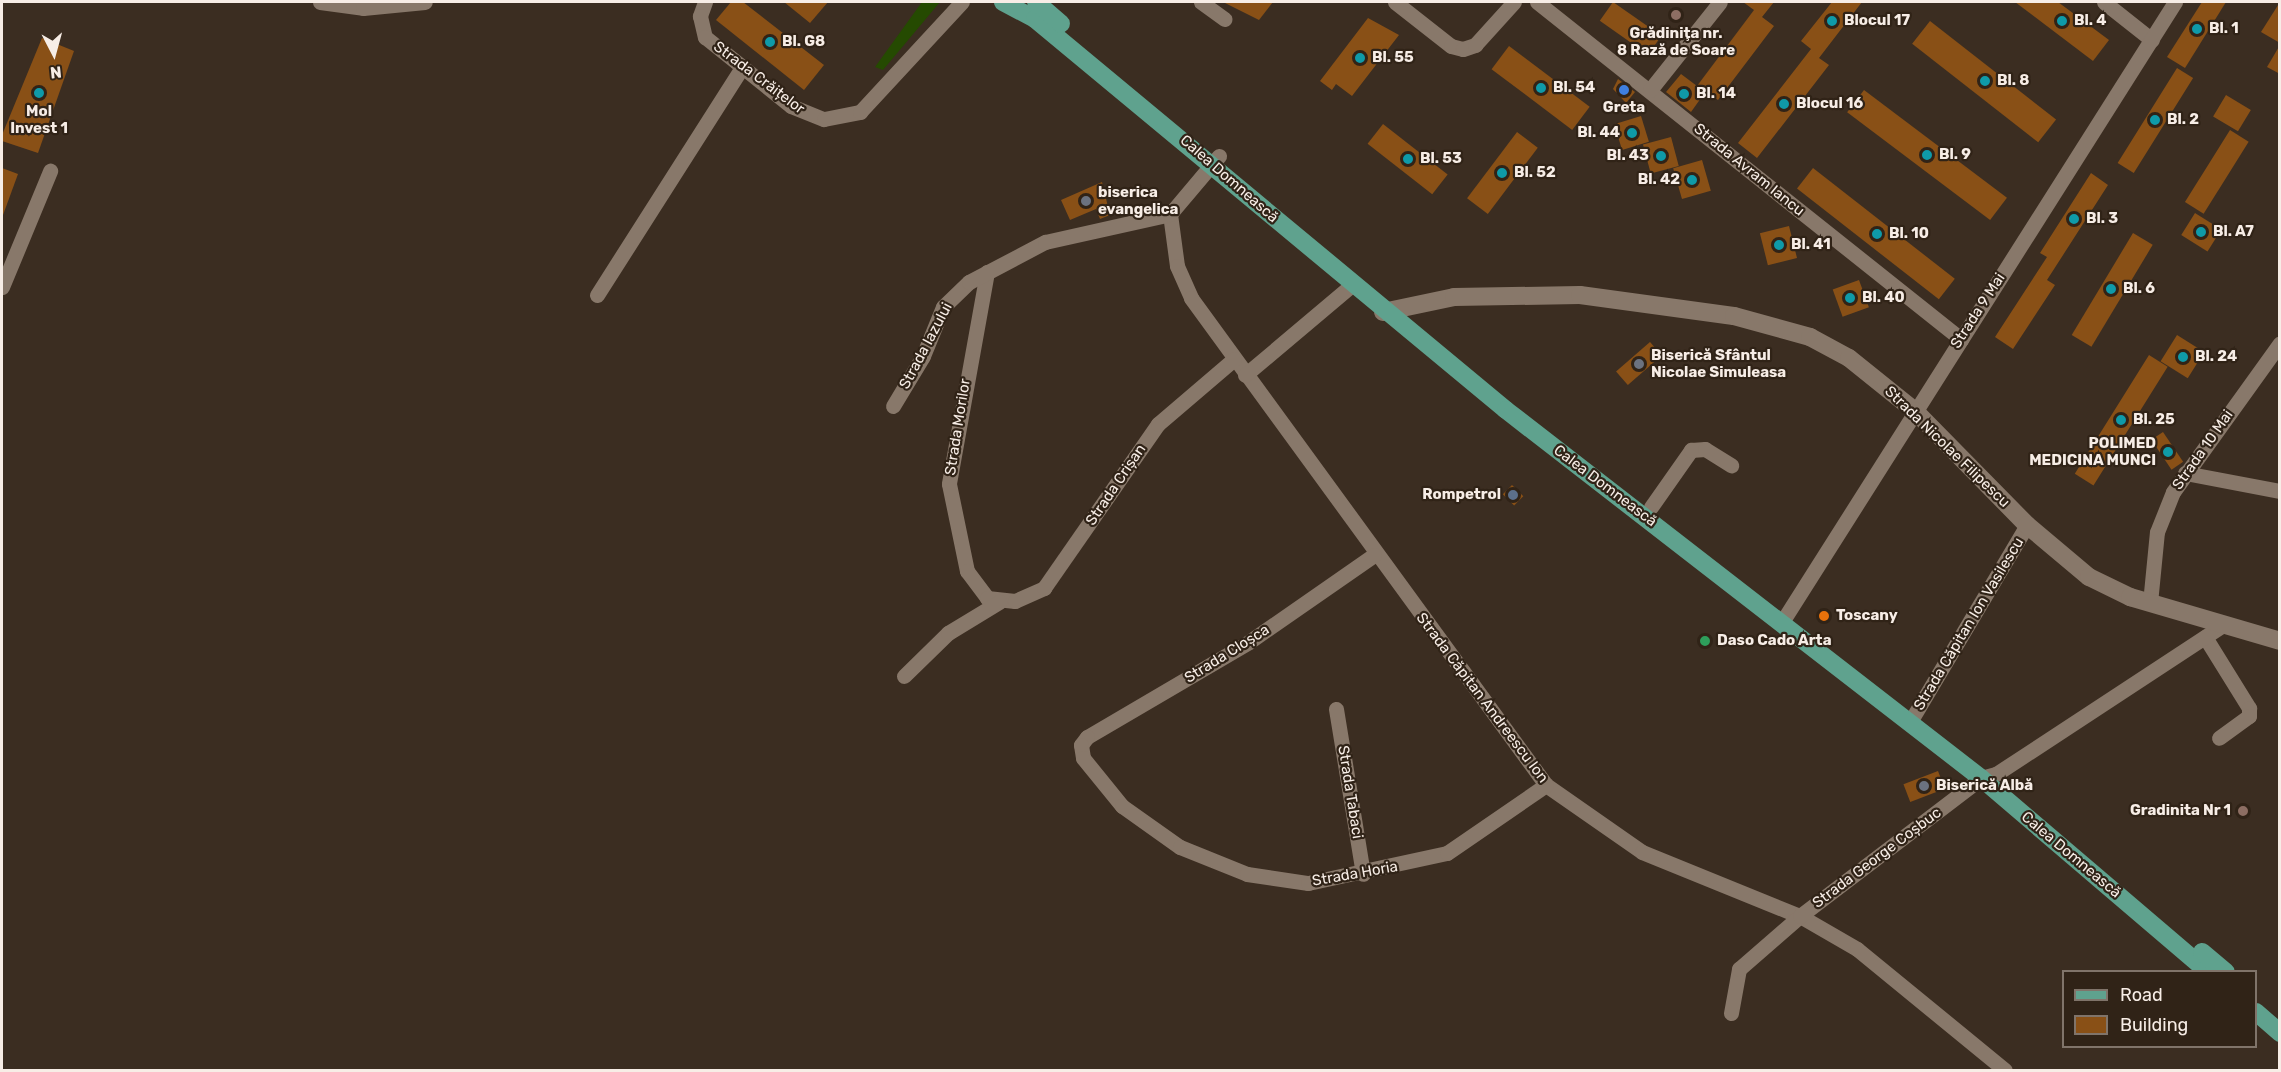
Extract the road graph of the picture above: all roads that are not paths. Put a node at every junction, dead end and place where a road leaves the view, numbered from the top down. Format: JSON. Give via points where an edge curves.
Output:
{"nodes":[{"id":1,"x":320,"y":2,"type":"edge"},
{"id":2,"x":425,"y":2,"type":"edge"},
{"id":3,"x":705,"y":2,"type":"edge"},
{"id":4,"x":962,"y":2,"type":"edge"},
{"id":5,"x":1003,"y":2,"type":"edge"},
{"id":6,"x":1036,"y":2,"type":"edge"},
{"id":7,"x":1201,"y":2,"type":"edge"},
{"id":8,"x":1395,"y":2,"type":"edge"},
{"id":9,"x":1514,"y":2,"type":"edge"},
{"id":10,"x":1537,"y":2,"type":"edge"},
{"id":11,"x":1720,"y":2,"type":"edge"},
{"id":12,"x":2104,"y":2,"type":"edge"},
{"id":13,"x":2175,"y":2,"type":"edge"},
{"id":14,"x":1224,"y":19,"type":"dead end"},
{"id":15,"x":2152,"y":40,"type":"junction"},
{"id":16,"x":741,"y":69,"type":"junction"},
{"id":17,"x":1650,"y":90,"type":"junction"},
{"id":18,"x":1215,"y":160,"type":"junction"},
{"id":19,"x":51,"y":171,"type":"dead end"},
{"id":20,"x":1170,"y":214,"type":"junction"},
{"id":21,"x":987,"y":272,"type":"junction"},
{"id":22,"x":1352,"y":285,"type":"junction"},
{"id":23,"x":2,"y":287,"type":"edge"},
{"id":24,"x":597,"y":295,"type":"dead end"},
{"id":25,"x":1390,"y":309,"type":"junction"},
{"id":26,"x":1961,"y":339,"type":"junction"},
{"id":27,"x":2280,"y":343,"type":"edge"},
{"id":28,"x":1234,"y":359,"type":"junction"},
{"id":29,"x":1245,"y":375,"type":"junction"},
{"id":30,"x":893,"y":406,"type":"dead end"},
{"id":31,"x":1915,"y":411,"type":"junction"},
{"id":32,"x":1731,"y":465,"type":"dead end"},
{"id":33,"x":2185,"y":473,"type":"junction"},
{"id":34,"x":2280,"y":491,"type":"edge"},
{"id":35,"x":1651,"y":507,"type":"junction"},
{"id":36,"x":2027,"y":525,"type":"junction"},
{"id":37,"x":1374,"y":555,"type":"junction"},
{"id":38,"x":999,"y":602,"type":"junction"},
{"id":39,"x":2150,"y":603,"type":"junction"},
{"id":40,"x":1786,"y":617,"type":"junction"},
{"id":41,"x":2223,"y":626,"type":"junction"},
{"id":42,"x":2205,"y":638,"type":"junction"},
{"id":43,"x":2280,"y":641,"type":"edge"},
{"id":44,"x":904,"y":676,"type":"dead end"},
{"id":45,"x":1336,"y":709,"type":"dead end"},
{"id":46,"x":1913,"y":717,"type":"junction"},
{"id":47,"x":2219,"y":738,"type":"dead end"},
{"id":48,"x":1081,"y":751,"type":"joint"},
{"id":49,"x":1989,"y":776,"type":"junction"},
{"id":50,"x":1546,"y":785,"type":"junction"},
{"id":51,"x":1363,"y":874,"type":"junction"},
{"id":52,"x":1800,"y":916,"type":"junction"},
{"id":53,"x":2206,"y":970,"type":"edge"},
{"id":54,"x":2224,"y":970,"type":"edge"},
{"id":55,"x":2257,"y":998,"type":"edge"},
{"id":56,"x":1731,"y":1013,"type":"dead end"},
{"id":57,"x":2257,"y":1013,"type":"edge"},
{"id":58,"x":2280,"y":1018,"type":"edge"},
{"id":59,"x":2280,"y":1033,"type":"edge"},
{"id":60,"x":2005,"y":1071,"type":"edge"}],
"edges":[{"from":1,"to":2,"type":"street","via":[[363,8]]},
{"from":3,"to":16,"type":"street","name":"Strada Crăițelor","via":[[700,16],[705,37]]},
{"from":4,"to":16,"type":"street","name":"Strada Crăițelor","via":[[880,94],[850,117],[824,119],[791,106]]},
{"from":5,"to":18,"type":"main road","name":"Calea Domnească","via":[[1035,19]]},
{"from":6,"to":18,"type":"main road","name":"Calea Domnească"},
{"from":7,"to":14,"type":"street"},
{"from":8,"to":9,"type":"street","via":[[1451,46],[1463,49],[1475,45]]},
{"from":10,"to":17,"type":"street","name":"Strada Avram Iancu"},
{"from":11,"to":17,"type":"street"},
{"from":12,"to":15,"type":"street"},
{"from":13,"to":15,"type":"street","name":"Strada 9 Mai"},
{"from":15,"to":26,"type":"street","name":"Strada 9 Mai"},
{"from":16,"to":24,"type":"street"},
{"from":17,"to":26,"type":"street","name":"Strada Avram Iancu"},
{"from":18,"to":20,"type":"street"},
{"from":18,"to":22,"type":"main road","name":"Calea Domnească"},
{"from":18,"to":25,"type":"main road","name":"Calea Domnească"},
{"from":19,"to":23,"type":"street"},
{"from":20,"to":21,"type":"street","name":"Strada Iazului","via":[[1045,242]]},
{"from":20,"to":28,"type":"street","name":"Strada Căpitan Andreescu Ion","via":[[1183,282]]},
{"from":21,"to":30,"type":"street","name":"Strada Iazului","via":[[943,307],[923,356]]},
{"from":21,"to":38,"type":"street","name":"Strada Morilor","via":[[949,484],[967,571],[975,587]]},
{"from":22,"to":25,"type":"main road","name":"Calea Domnească"},
{"from":22,"to":29,"type":"street"},
{"from":25,"to":31,"type":"street","name":"Strada Nicolae Filipescu","via":[[1455,297],[1580,295],[1734,316],[1829,345]]},
{"from":25,"to":35,"type":"main road","name":"Calea Domnească"},
{"from":25,"to":40,"type":"main road","name":"Calea Domnească"},
{"from":26,"to":31,"type":"street","name":"Strada 9 Mai"},
{"from":27,"to":33,"type":"street","name":"Strada 10 Mai"},
{"from":28,"to":29,"type":"street","name":"Strada Căpitan Andreescu Ion"},
{"from":28,"to":38,"type":"street","name":"Strada Crișan","via":[[1158,424],[1051,581],[1029,597]]},
{"from":29,"to":37,"type":"street","name":"Strada Căpitan Andreescu Ion"},
{"from":31,"to":36,"type":"street","name":"Strada Nicolae Filipescu"},
{"from":31,"to":40,"type":"street","name":"Strada 9 Mai"},
{"from":32,"to":35,"type":"street","via":[[1705,449],[1691,450]]},
{"from":33,"to":34,"type":"street"},
{"from":33,"to":39,"type":"street","name":"Strada 10 Mai","via":[[2157,532]]},
{"from":35,"to":40,"type":"main road","name":"Calea Domnească"},
{"from":36,"to":39,"type":"street","name":"Strada Nicolae Filipescu","via":[[2088,578]]},
{"from":36,"to":46,"type":"street","name":"Strada Căpitan Ion Vasilescu"},
{"from":37,"to":48,"type":"street","name":"Strada Cloșca","via":[[1249,642],[1087,737]]},
{"from":37,"to":50,"type":"street","name":"Strada Căpitan Andreescu Ion"},
{"from":38,"to":44,"type":"street","via":[[948,633]]},
{"from":39,"to":41,"type":"street","name":"Strada Nicolae Filipescu"},
{"from":40,"to":46,"type":"main road","name":"Calea Domnească"},
{"from":41,"to":42,"type":"street","name":"Strada George Coșbuc"},
{"from":41,"to":43,"type":"street","name":"Strada Nicolae Filipescu"},
{"from":42,"to":47,"type":"street","via":[[2249,708],[2248,716]]},
{"from":42,"to":49,"type":"street","name":"Strada George Coșbuc"},
{"from":45,"to":51,"type":"street","name":"Strada Tabaci"},
{"from":46,"to":49,"type":"main road","name":"Calea Domnească"},
{"from":48,"to":51,"type":"street","name":"Strada Horia","via":[[1122,806],[1180,847],[1222,867],[1308,883]]},
{"from":49,"to":52,"type":"street","name":"Strada George Coșbuc"},
{"from":49,"to":53,"type":"main road","name":"Calea Domnească"},
{"from":49,"to":54,"type":"main road","name":"Calea Domnească"},
{"from":50,"to":51,"type":"street","name":"Strada Horia","via":[[1447,853]]},
{"from":50,"to":52,"type":"street","name":"Strada Căpitan Andreescu Ion","via":[[1642,852]]},
{"from":52,"to":56,"type":"street","name":"Strada George Coșbuc","via":[[1739,969]]},
{"from":52,"to":60,"type":"street","name":"Strada Căpitan Andreescu Ion","via":[[1888,972]]},
{"from":55,"to":58,"type":"main road"},
{"from":57,"to":59,"type":"main road"}]}
